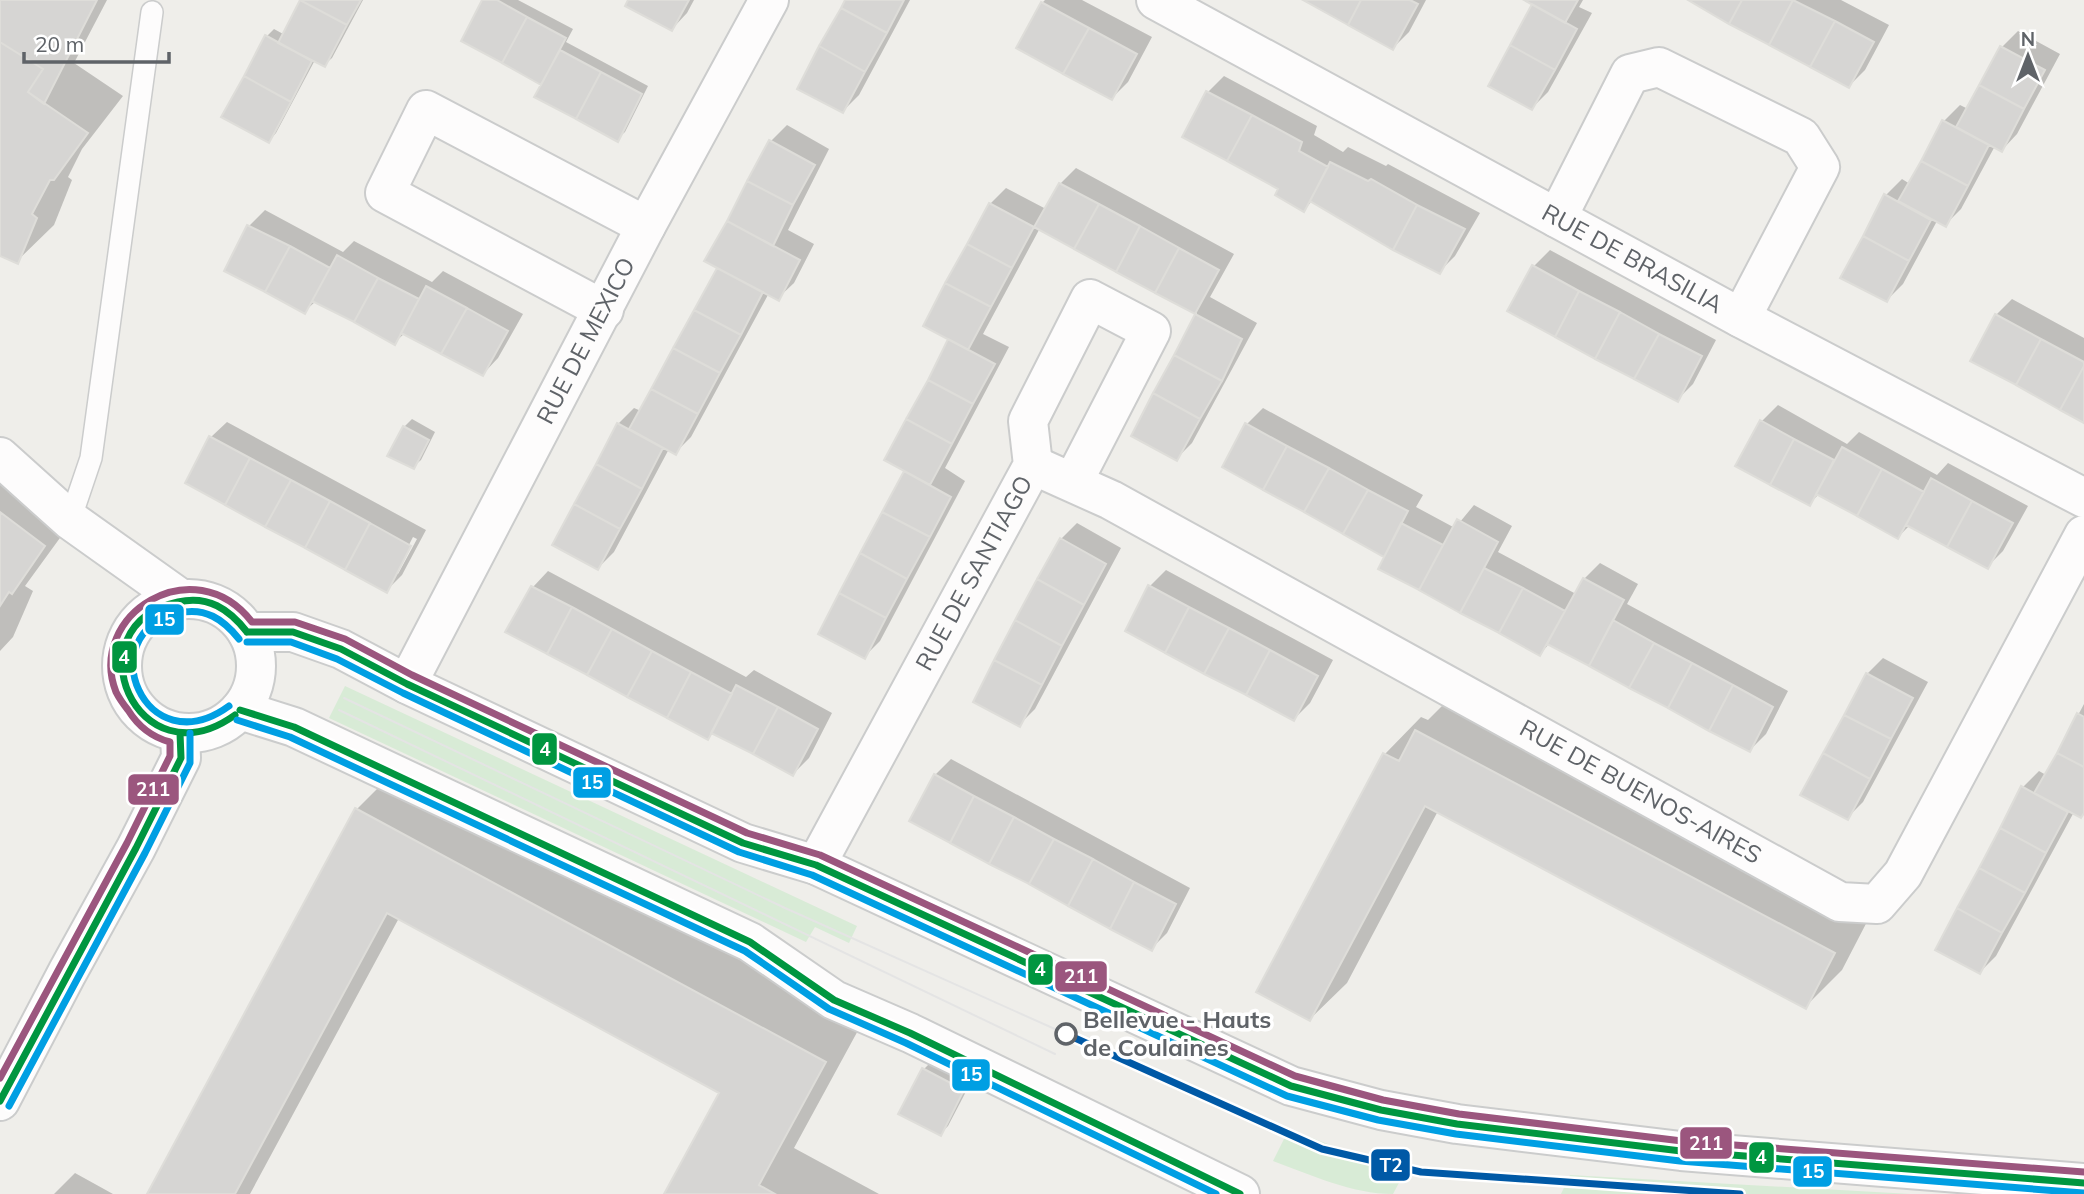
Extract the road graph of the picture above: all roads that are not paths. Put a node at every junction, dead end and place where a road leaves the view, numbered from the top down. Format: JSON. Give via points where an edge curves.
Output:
{"nodes":[{"id":1,"x":769,"y":0,"type":"edge"},
{"id":2,"x":1178,"y":5,"type":"edge"},
{"id":3,"x":152,"y":12,"type":"dead end"},
{"id":4,"x":1557,"y":218,"type":"junction"},
{"id":5,"x":646,"y":226,"type":"junction"},
{"id":6,"x":604,"y":310,"type":"junction"},
{"id":7,"x":1741,"y":318,"type":"junction"},
{"id":8,"x":0,"y":457,"type":"edge"},
{"id":9,"x":1033,"y":464,"type":"junction"},
{"id":10,"x":1073,"y":482,"type":"junction"},
{"id":11,"x":2084,"y":498,"type":"edge"},
{"id":12,"x":70,"y":520,"type":"junction"},
{"id":13,"x":2084,"y":535,"type":"edge"},
{"id":14,"x":181,"y":599,"type":"junction"},
{"id":15,"x":247,"y":632,"type":"junction"},
{"id":16,"x":407,"y":684,"type":"junction"},
{"id":17,"x":240,"y":710,"type":"junction"},
{"id":18,"x":180,"y":733,"type":"junction"},
{"id":19,"x":816,"y":865,"type":"junction"},
{"id":20,"x":0,"y":1101,"type":"edge"},
{"id":21,"x":2084,"y":1183,"type":"edge"},
{"id":22,"x":1240,"y":1194,"type":"edge"}],
"edges":[{"from":1,"to":5,"type":"street","name":"RUE DE MEXICO"},
{"from":2,"to":4,"type":"street","name":"RUE DE BRASILIA"},
{"from":3,"to":12,"type":"lane","via":[[91,458]]},
{"from":4,"to":7,"type":"street","name":"RUE DE BRASILIA"},
{"from":4,"to":7,"type":"street","via":[[1630,74],[1658,67],[1801,137],[1820,167]]},
{"from":5,"to":6,"type":"street","name":"RUE DE MEXICO"},
{"from":5,"to":6,"type":"street","via":[[426,110],[385,193]]},
{"from":6,"to":16,"type":"street","name":"RUE DE MEXICO"},
{"from":7,"to":11,"type":"street","name":"RUE DE BRASILIA"},
{"from":8,"to":12,"type":"street"},
{"from":9,"to":10,"type":"street","name":"RUE DE BUENOS-AIRES"},
{"from":9,"to":10,"type":"street","name":"RUE DE SANTIAGO","via":[[1028,421],[1090,299],[1151,331]]},
{"from":9,"to":19,"type":"street","name":"RUE DE SANTIAGO"},
{"from":10,"to":13,"type":"street","name":"RUE DE BUENOS-AIRES","via":[[1840,902],[1877,904],[1903,874]]},
{"from":12,"to":14,"type":"street"},
{"from":14,"to":15,"type":"street","via":[[216,605],[232,614]]},
{"from":14,"to":18,"type":"street","via":[[159,606],[133,628],[123,649],[122,678],[130,700],[153,724]]},
{"from":15,"to":16,"type":"street","via":[[293,632],[341,649]]},
{"from":15,"to":17,"type":"street","via":[[256,662],[254,685]]},
{"from":16,"to":19,"type":"street","via":[[743,843]]},
{"from":17,"to":18,"type":"street","via":[[222,725],[199,733]]},
{"from":17,"to":22,"type":"street","via":[[294,727],[750,942],[834,1000]]},
{"from":18,"to":20,"type":"street","via":[[181,758]]},
{"from":19,"to":21,"type":"street","via":[[1291,1086],[1381,1110],[1643,1147]]}]}
